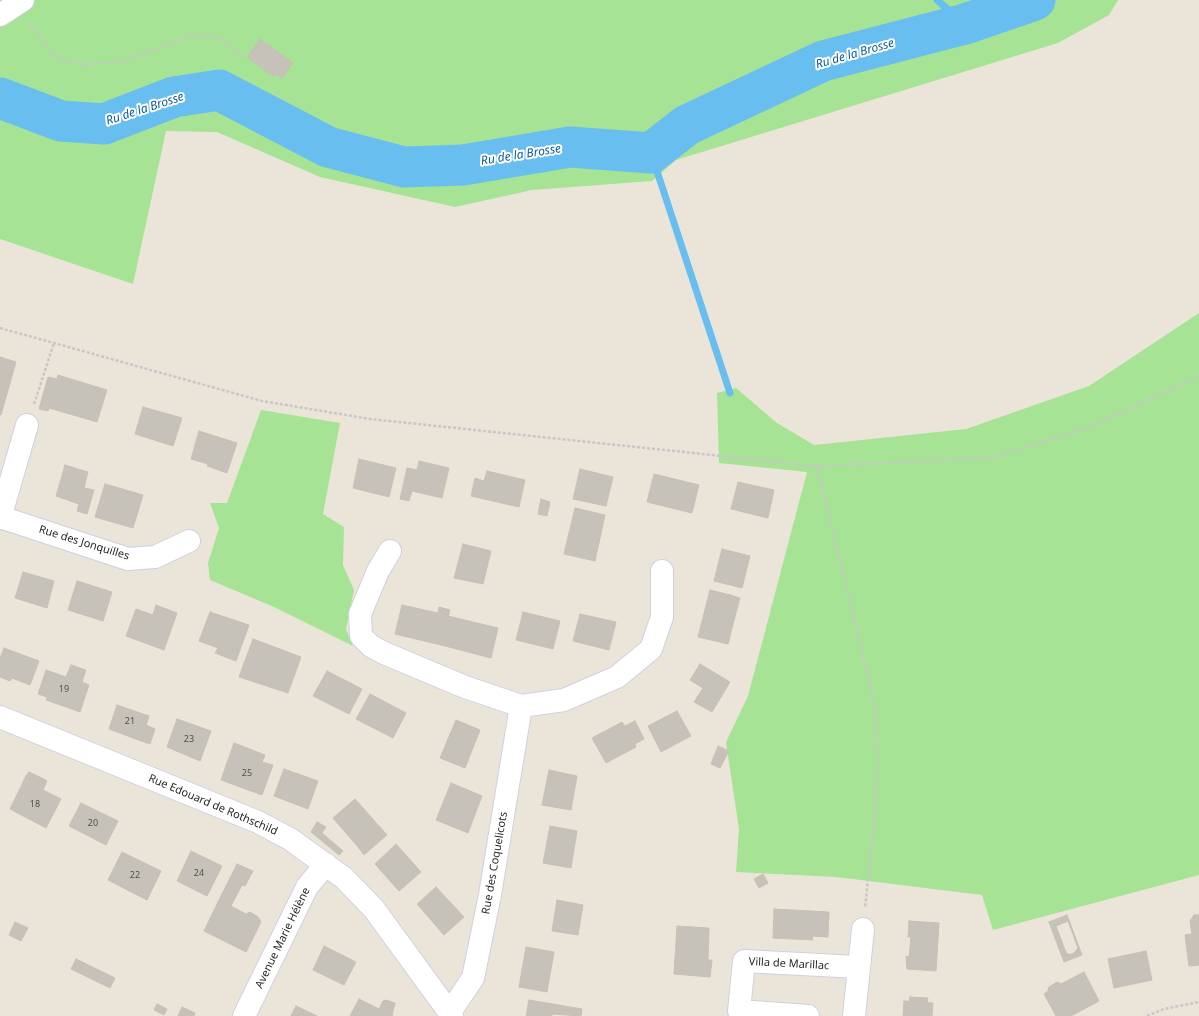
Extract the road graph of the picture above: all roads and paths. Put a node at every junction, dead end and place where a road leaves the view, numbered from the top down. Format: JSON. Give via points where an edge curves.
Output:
{"nodes":[{"id":1,"x":12,"y":7,"type":"edge"},
{"id":2,"x":242,"y":56,"type":"dead end"},
{"id":3,"x":0,"y":328,"type":"edge"},
{"id":4,"x":54,"y":343,"type":"junction"},
{"id":5,"x":1199,"y":376,"type":"edge"},
{"id":6,"x":27,"y":425,"type":"joint"},
{"id":7,"x":818,"y":466,"type":"junction"},
{"id":8,"x":0,"y":517,"type":"edge"},
{"id":9,"x":189,"y":541,"type":"dead end"},
{"id":10,"x":390,"y":551,"type":"dead end"},
{"id":11,"x":662,"y":570,"type":"dead end"},
{"id":12,"x":521,"y":706,"type":"junction"},
{"id":13,"x":0,"y":717,"type":"edge"},
{"id":14,"x":326,"y":864,"type":"junction"},
{"id":15,"x":863,"y":929,"type":"joint"},
{"id":16,"x":858,"y":967,"type":"junction"},
{"id":17,"x":1199,"y":1002,"type":"edge"},
{"id":18,"x":451,"y":1014,"type":"edge"},
{"id":19,"x":244,"y":1016,"type":"edge"},
{"id":20,"x":808,"y":1016,"type":"edge"},
{"id":21,"x":854,"y":1016,"type":"edge"},
{"id":22,"x":1147,"y":1016,"type":"edge"}],
"edges":[{"from":1,"to":2,"type":"path","via":[[57,58],[81,65],[124,61],[193,36],[216,37]]},
{"from":3,"to":4,"type":"path"},
{"from":4,"to":6,"type":"path"},
{"from":4,"to":7,"type":"path","via":[[262,401],[362,418]]},
{"from":5,"to":7,"type":"path","via":[[1091,427],[991,458]]},
{"from":6,"to":8,"type":"street","name":"Rue des Jonquilles"},
{"from":7,"to":15,"type":"path","via":[[876,710],[875,818]]},
{"from":8,"to":9,"type":"street","name":"Rue des Jonquilles","via":[[128,559],[155,557]]},
{"from":10,"to":12,"type":"street","via":[[378,571],[360,614],[361,636],[371,646],[384,653],[465,687]]},
{"from":11,"to":12,"type":"street","via":[[662,617],[650,649],[617,677],[564,700]]},
{"from":12,"to":18,"type":"street","name":"Rue des Coquelicots","via":[[490,895],[473,978]]},
{"from":13,"to":14,"type":"street","name":"Rue Edouard de Rothschild","via":[[258,822],[290,839]]},
{"from":14,"to":18,"type":"street","name":"Rue Edouard de Rothschild","via":[[344,878],[374,909]]},
{"from":14,"to":19,"type":"street","name":"Avenue Marie Hélène","via":[[307,888]]},
{"from":15,"to":16,"type":"street"},
{"from":16,"to":20,"type":"street","name":"Villa de Marillac","via":[[744,961],[739,1011]]},
{"from":16,"to":21,"type":"street"},
{"from":17,"to":22,"type":"path","via":[[1164,1009]]}]}
